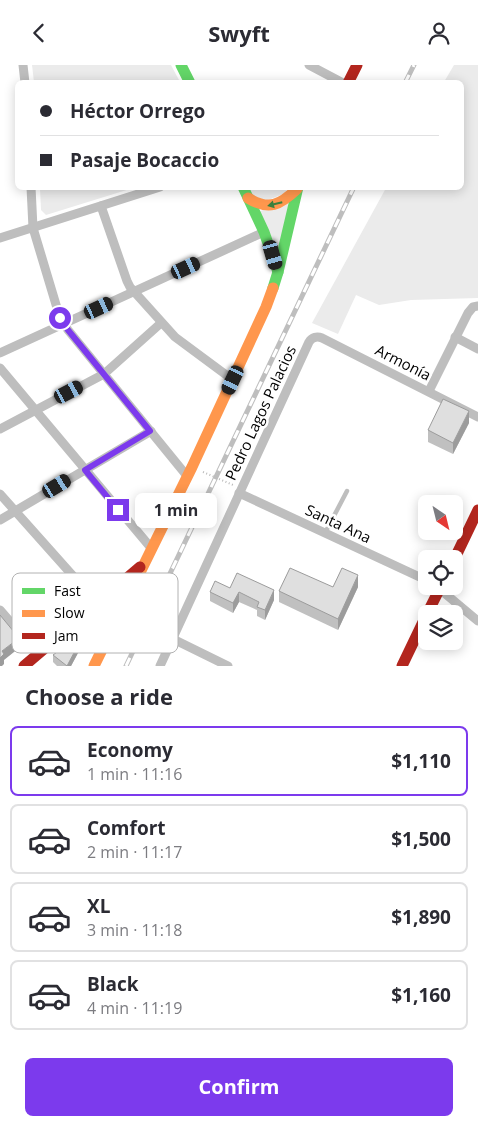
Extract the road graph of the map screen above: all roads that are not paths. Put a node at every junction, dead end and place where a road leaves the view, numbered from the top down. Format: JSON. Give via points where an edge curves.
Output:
{"nodes":[{"id":1,"x":23,"y":65,"type":"edge"},
{"id":2,"x":181,"y":65,"type":"edge"},
{"id":3,"x":309,"y":65,"type":"edge"},
{"id":4,"x":357,"y":65,"type":"edge"},
{"id":5,"x":25,"y":80,"type":"edge"},
{"id":6,"x":188,"y":80,"type":"edge"},
{"id":7,"x":337,"y":80,"type":"edge"},
{"id":8,"x":350,"y":80,"type":"edge"},
{"id":9,"x":31,"y":190,"type":"edge"},
{"id":10,"x":151,"y":190,"type":"edge"},
{"id":11,"x":296,"y":190,"type":"edge"},
{"id":12,"x":298,"y":190,"type":"edge"},
{"id":13,"x":246,"y":193,"type":"edge"},
{"id":14,"x":101,"y":206,"type":"junction"},
{"id":15,"x":33,"y":228,"type":"junction"},
{"id":16,"x":264,"y":232,"type":"junction"},
{"id":17,"x":0,"y":238,"type":"edge"},
{"id":18,"x":278,"y":273,"type":"junction"},
{"id":19,"x":134,"y":292,"type":"junction"},
{"id":20,"x":475,"y":307,"type":"edge"},
{"id":21,"x":161,"y":323,"type":"junction"},
{"id":22,"x":63,"y":324,"type":"junction"},
{"id":23,"x":315,"y":337,"type":"joint"},
{"id":24,"x":455,"y":337,"type":"junction"},
{"id":25,"x":478,"y":349,"type":"edge"},
{"id":26,"x":0,"y":353,"type":"edge"},
{"id":27,"x":0,"y":368,"type":"edge"},
{"id":28,"x":104,"y":374,"type":"junction"},
{"id":29,"x":233,"y":380,"type":"junction"},
{"id":30,"x":428,"y":391,"type":"junction"},
{"id":31,"x":34,"y":411,"type":"junction"},
{"id":32,"x":478,"y":417,"type":"edge"},
{"id":33,"x":0,"y":429,"type":"edge"},
{"id":34,"x":150,"y":431,"type":"junction"},
{"id":35,"x":85,"y":470,"type":"junction"},
{"id":36,"x":190,"y":472,"type":"junction"},
{"id":37,"x":346,"y":491,"type":"dead end"},
{"id":38,"x":239,"y":493,"type":"junction"},
{"id":39,"x":0,"y":494,"type":"edge"},
{"id":40,"x":478,"y":510,"type":"edge"},
{"id":41,"x":16,"y":511,"type":"junction"},
{"id":42,"x":0,"y":520,"type":"edge"},
{"id":43,"x":325,"y":533,"type":"junction"},
{"id":44,"x":152,"y":549,"type":"junction"},
{"id":45,"x":459,"y":550,"type":"edge"},
{"id":46,"x":145,"y":564,"type":"junction"},
{"id":47,"x":71,"y":573,"type":"edge"},
{"id":48,"x":134,"y":573,"type":"edge"},
{"id":49,"x":140,"y":573,"type":"edge"},
{"id":50,"x":418,"y":576,"type":"edge"},
{"id":51,"x":448,"y":595,"type":"edge"},
{"id":52,"x":0,"y":610,"type":"edge"},
{"id":53,"x":478,"y":621,"type":"edge"},
{"id":54,"x":12,"y":624,"type":"edge"},
{"id":55,"x":178,"y":626,"type":"edge"},
{"id":56,"x":418,"y":633,"type":"edge"},
{"id":57,"x":178,"y":642,"type":"edge"},
{"id":58,"x":100,"y":653,"type":"edge"},
{"id":59,"x":166,"y":653,"type":"edge"},
{"id":60,"x":38,"y":654,"type":"edge"},
{"id":61,"x":24,"y":666,"type":"edge"},
{"id":62,"x":94,"y":666,"type":"edge"},
{"id":63,"x":160,"y":666,"type":"edge"},
{"id":64,"x":228,"y":666,"type":"edge"},
{"id":65,"x":402,"y":666,"type":"edge"}],
"edges":[{"from":1,"to":5,"type":"street"},
{"from":2,"to":6,"type":"main road"},
{"from":3,"to":7,"type":"street"},
{"from":4,"to":8,"type":"main road"},
{"from":9,"to":15,"type":"street"},
{"from":10,"to":14,"type":"street"},
{"from":11,"to":13,"type":"main road","one_way":true,"via":[[285,201],[274,205],[263,205]]},
{"from":12,"to":18,"type":"main road"},
{"from":13,"to":16,"type":"main road"},
{"from":14,"to":15,"type":"street"},
{"from":14,"to":19,"type":"street","via":[[127,281]]},
{"from":15,"to":17,"type":"street"},
{"from":15,"to":22,"type":"street","via":[[54,304]]},
{"from":16,"to":18,"type":"main road"},
{"from":16,"to":19,"type":"street"},
{"from":18,"to":29,"type":"main road"},
{"from":19,"to":21,"type":"street"},
{"from":19,"to":22,"type":"street"},
{"from":20,"to":24,"type":"street"},
{"from":21,"to":28,"type":"street"},
{"from":21,"to":29,"type":"street"},
{"from":22,"to":26,"type":"street"},
{"from":22,"to":28,"type":"street"},
{"from":23,"to":30,"type":"street","name":"Armonía"},
{"from":23,"to":38,"type":"street","name":"Pedro Lagos Palacios","via":[[309,342]]},
{"from":24,"to":25,"type":"street"},
{"from":24,"to":30,"type":"street"},
{"from":27,"to":31,"type":"street"},
{"from":28,"to":31,"type":"street"},
{"from":28,"to":34,"type":"street"},
{"from":29,"to":36,"type":"main road"},
{"from":30,"to":32,"type":"street","name":"Armonía"},
{"from":31,"to":33,"type":"street"},
{"from":31,"to":35,"type":"street"},
{"from":34,"to":35,"type":"street"},
{"from":34,"to":36,"type":"street"},
{"from":35,"to":41,"type":"street"},
{"from":35,"to":44,"type":"street"},
{"from":36,"to":44,"type":"main road"},
{"from":37,"to":43,"type":"lane"},
{"from":38,"to":43,"type":"street","name":"Santa Ana"},
{"from":38,"to":55,"type":"street","name":"Pedro Lagos Palacios"},
{"from":39,"to":41,"type":"street"},
{"from":40,"to":45,"type":"main road"},
{"from":41,"to":42,"type":"street"},
{"from":41,"to":47,"type":"street"},
{"from":43,"to":50,"type":"street","name":"Santa Ana"},
{"from":44,"to":46,"type":"main road"},
{"from":46,"to":48,"type":"main road"},
{"from":46,"to":49,"type":"main road"},
{"from":51,"to":53,"type":"street"},
{"from":52,"to":54,"type":"street"},
{"from":56,"to":65,"type":"main road"},
{"from":57,"to":64,"type":"street"},
{"from":58,"to":62,"type":"main road"},
{"from":59,"to":63,"type":"street","name":"Pedro Lagos Palacios"},
{"from":60,"to":61,"type":"main road"}]}
